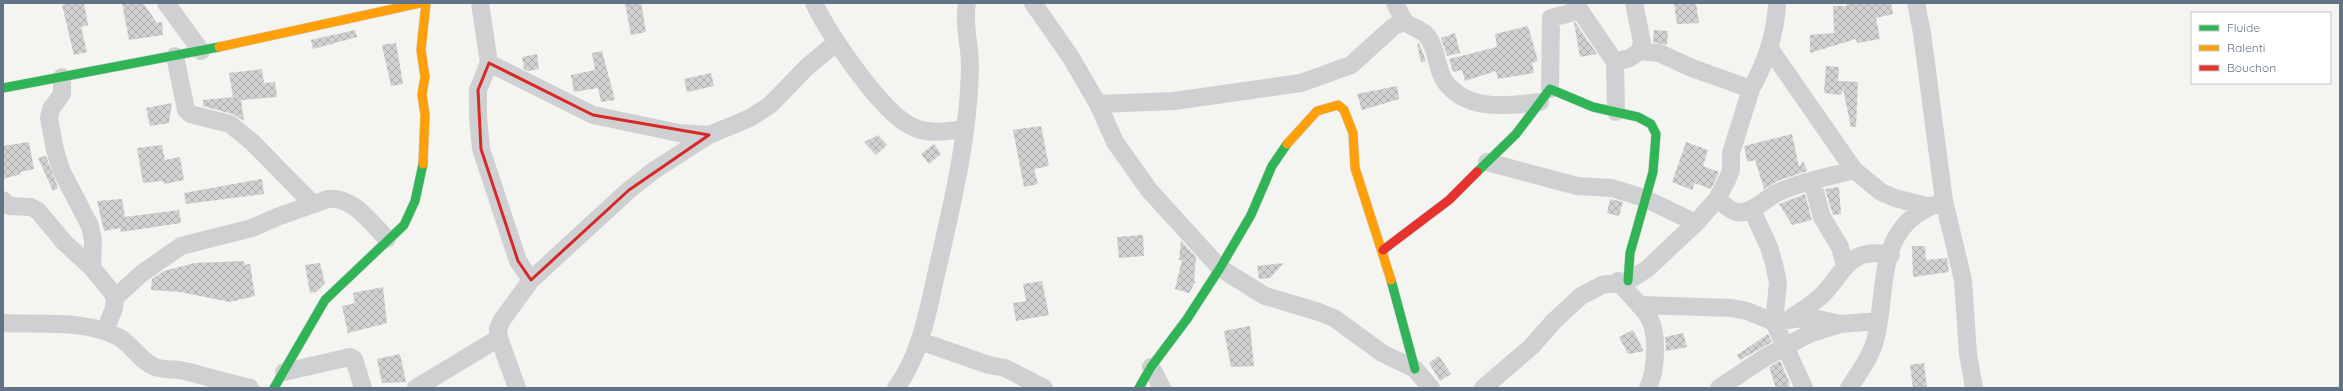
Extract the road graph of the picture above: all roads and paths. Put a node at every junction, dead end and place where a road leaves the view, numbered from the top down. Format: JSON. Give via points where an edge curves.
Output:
{"nodes":[{"id":1,"x":166,"y":3,"type":"edge"},
{"id":2,"x":420,"y":3,"type":"edge"},
{"id":3,"x":426,"y":3,"type":"edge"},
{"id":4,"x":480,"y":3,"type":"edge"},
{"id":5,"x":814,"y":3,"type":"edge"},
{"id":6,"x":967,"y":3,"type":"edge"},
{"id":7,"x":1033,"y":3,"type":"edge"},
{"id":8,"x":1395,"y":3,"type":"edge"},
{"id":9,"x":1634,"y":3,"type":"edge"},
{"id":10,"x":1777,"y":3,"type":"edge"},
{"id":11,"x":1916,"y":3,"type":"edge"},
{"id":12,"x":1578,"y":4,"type":"edge"},
{"id":13,"x":1405,"y":21,"type":"junction"},
{"id":14,"x":837,"y":42,"type":"junction"},
{"id":15,"x":1770,"y":49,"type":"junction"},
{"id":16,"x":201,"y":51,"type":"junction"},
{"id":17,"x":1640,"y":51,"type":"junction"},
{"id":18,"x":175,"y":56,"type":"junction"},
{"id":19,"x":1615,"y":62,"type":"junction"},
{"id":20,"x":489,"y":63,"type":"junction"},
{"id":21,"x":62,"y":77,"type":"junction"},
{"id":22,"x":3,"y":88,"type":"edge"},
{"id":23,"x":1751,"y":90,"type":"junction"},
{"id":24,"x":1545,"y":95,"type":"junction"},
{"id":25,"x":1098,"y":104,"type":"junction"},
{"id":26,"x":1616,"y":112,"type":"junction"},
{"id":27,"x":965,"y":129,"type":"junction"},
{"id":28,"x":709,"y":135,"type":"junction"},
{"id":29,"x":1487,"y":162,"type":"junction"},
{"id":30,"x":1854,"y":170,"type":"junction"},
{"id":31,"x":1812,"y":181,"type":"junction"},
{"id":32,"x":1644,"y":198,"type":"junction"},
{"id":33,"x":1717,"y":199,"type":"junction"},
{"id":34,"x":3,"y":200,"type":"edge"},
{"id":35,"x":313,"y":204,"type":"junction"},
{"id":36,"x":1937,"y":204,"type":"junction"},
{"id":37,"x":1752,"y":210,"type":"junction"},
{"id":38,"x":1696,"y":223,"type":"junction"},
{"id":39,"x":387,"y":239,"type":"junction"},
{"id":40,"x":1382,"y":250,"type":"junction"},
{"id":41,"x":1891,"y":255,"type":"junction"},
{"id":42,"x":1844,"y":266,"type":"junction"},
{"id":43,"x":92,"y":268,"type":"junction"},
{"id":44,"x":1220,"y":268,"type":"junction"},
{"id":45,"x":531,"y":280,"type":"junction"},
{"id":46,"x":1623,"y":281,"type":"junction"},
{"id":47,"x":115,"y":298,"type":"junction"},
{"id":48,"x":1639,"y":305,"type":"junction"},
{"id":49,"x":1781,"y":321,"type":"junction"},
{"id":50,"x":1879,"y":321,"type":"junction"},
{"id":51,"x":3,"y":323,"type":"edge"},
{"id":52,"x":1840,"y":324,"type":"junction"},
{"id":53,"x":105,"y":331,"type":"junction"},
{"id":54,"x":499,"y":338,"type":"junction"},
{"id":55,"x":920,"y":341,"type":"junction"},
{"id":56,"x":1785,"y":348,"type":"junction"},
{"id":57,"x":1151,"y":366,"type":"junction"},
{"id":58,"x":1415,"y":369,"type":"junction"},
{"id":59,"x":284,"y":372,"type":"junction"},
{"id":60,"x":250,"y":388,"type":"edge"},
{"id":61,"x":274,"y":388,"type":"edge"},
{"id":62,"x":364,"y":388,"type":"edge"},
{"id":63,"x":416,"y":388,"type":"edge"},
{"id":64,"x":517,"y":388,"type":"edge"},
{"id":65,"x":896,"y":388,"type":"edge"},
{"id":66,"x":1044,"y":388,"type":"edge"},
{"id":67,"x":1139,"y":388,"type":"edge"},
{"id":68,"x":1162,"y":388,"type":"edge"},
{"id":69,"x":1431,"y":388,"type":"edge"},
{"id":70,"x":1483,"y":388,"type":"edge"},
{"id":71,"x":1648,"y":388,"type":"edge"},
{"id":72,"x":1719,"y":388,"type":"edge"},
{"id":73,"x":1804,"y":388,"type":"edge"},
{"id":74,"x":1849,"y":388,"type":"edge"},
{"id":75,"x":1974,"y":388,"type":"edge"}],
"edges":[{"from":1,"to":16,"type":"street"},
{"from":2,"to":16,"type":"street"},
{"from":3,"to":39,"type":"street","via":[[421,50],[425,77],[422,94],[425,115],[421,179],[404,225]]},
{"from":4,"to":20,"type":"street"},
{"from":5,"to":14,"type":"street"},
{"from":6,"to":27,"type":"street","via":[[965,29],[970,65]]},
{"from":7,"to":25,"type":"street","via":[[1070,56]]},
{"from":8,"to":13,"type":"street"},
{"from":9,"to":17,"type":"street","via":[[1642,42]]},
{"from":10,"to":15,"type":"street","via":[[1775,30]]},
{"from":11,"to":36,"type":"street","via":[[1922,33]]},
{"from":12,"to":19,"type":"street"},
{"from":12,"to":24,"type":"street","via":[[1571,13],[1551,18]]},
{"from":13,"to":24,"type":"street","via":[[1428,36],[1437,55],[1443,79],[1467,99],[1486,105],[1506,106]]},
{"from":13,"to":25,"type":"street","via":[[1387,32],[1351,65],[1301,83],[1174,101]]},
{"from":14,"to":27,"type":"street","via":[[880,98],[912,127],[928,132]]},
{"from":14,"to":28,"type":"street","via":[[807,67],[770,105],[750,118]]},
{"from":15,"to":23,"type":"street"},
{"from":15,"to":30,"type":"street"},
{"from":16,"to":18,"type":"street"},
{"from":17,"to":19,"type":"street","via":[[1630,58]]},
{"from":17,"to":23,"type":"street","via":[[1659,52],[1692,68]]},
{"from":18,"to":21,"type":"street"},
{"from":18,"to":35,"type":"street","via":[[186,110],[190,114],[230,124],[252,142]]},
{"from":19,"to":26,"type":"street"},
{"from":20,"to":28,"type":"street","via":[[593,115],[679,133]]},
{"from":20,"to":45,"type":"street","via":[[478,90],[481,149],[518,260]]},
{"from":21,"to":22,"type":"street"},
{"from":21,"to":43,"type":"street","via":[[62,94],[51,109],[49,118],[62,172],[90,226],[93,240]]},
{"from":23,"to":33,"type":"street","via":[[1731,153],[1731,170]]},
{"from":24,"to":26,"type":"street"},
{"from":24,"to":29,"type":"street","via":[[1516,134]]},
{"from":25,"to":44,"type":"street","via":[[1115,142],[1149,190]]},
{"from":26,"to":32,"type":"street","via":[[1638,117],[1651,124],[1656,134],[1653,172]]},
{"from":27,"to":55,"type":"street","via":[[944,239]]},
{"from":28,"to":45,"type":"street","via":[[653,171],[629,190]]},
{"from":29,"to":32,"type":"street","via":[[1564,183],[1612,188]]},
{"from":29,"to":40,"type":"street","via":[[1449,200]]},
{"from":30,"to":31,"type":"street"},
{"from":30,"to":36,"type":"street","via":[[1881,192],[1895,198]]},
{"from":31,"to":37,"type":"street","via":[[1783,190]]},
{"from":31,"to":42,"type":"street","via":[[1822,217],[1838,242]]},
{"from":32,"to":38,"type":"street"},
{"from":32,"to":46,"type":"street"},
{"from":33,"to":37,"type":"street","via":[[1738,212]]},
{"from":33,"to":38,"type":"street"},
{"from":34,"to":43,"type":"street","via":[[9,206],[31,206],[38,210],[76,254]]},
{"from":35,"to":39,"type":"street","via":[[334,198],[354,206]]},
{"from":35,"to":47,"type":"street","via":[[252,228],[181,246],[141,274]]},
{"from":36,"to":41,"type":"street","via":[[1905,224],[1894,241]]},
{"from":36,"to":75,"type":"street","via":[[1963,280],[1968,354]]},
{"from":37,"to":49,"type":"street","via":[[1769,247],[1776,276]]},
{"from":38,"to":46,"type":"street","via":[[1656,262]]},
{"from":39,"to":59,"type":"street","via":[[325,300],[304,332]]},
{"from":40,"to":44,"type":"street","via":[[1355,168],[1353,133],[1344,110],[1338,105],[1317,110],[1293,136],[1272,166],[1251,215]]},
{"from":40,"to":58,"type":"street"},
{"from":41,"to":42,"type":"street","via":[[1864,255],[1847,262]]},
{"from":41,"to":50,"type":"street","via":[[1883,277]]},
{"from":42,"to":49,"type":"street","via":[[1820,297]]},
{"from":43,"to":47,"type":"street"},
{"from":44,"to":57,"type":"street","via":[[1187,319]]},
{"from":44,"to":58,"type":"street","via":[[1265,296],[1334,318],[1382,353]]},
{"from":45,"to":54,"type":"street","via":[[502,320],[498,329]]},
{"from":46,"to":48,"type":"street"},
{"from":46,"to":70,"type":"street","via":[[1602,285],[1581,296],[1531,347]]},
{"from":47,"to":53,"type":"street"},
{"from":48,"to":49,"type":"street","via":[[1732,308]]},
{"from":48,"to":71,"type":"street","via":[[1649,317],[1653,334],[1656,365]]},
{"from":49,"to":52,"type":"street","via":[[1809,317]]},
{"from":49,"to":56,"type":"street"},
{"from":50,"to":52,"type":"street"},
{"from":50,"to":74,"type":"street","via":[[1869,357]]},
{"from":51,"to":53,"type":"street","via":[[85,326]]},
{"from":52,"to":56,"type":"street","via":[[1809,334]]},
{"from":53,"to":60,"type":"street","via":[[137,350],[141,357],[156,367],[184,371]]},
{"from":54,"to":63,"type":"street"},
{"from":54,"to":64,"type":"street"},
{"from":55,"to":65,"type":"street","via":[[905,375]]},
{"from":55,"to":66,"type":"street","via":[[989,366],[1005,368]]},
{"from":56,"to":72,"type":"street","via":[[1764,358]]},
{"from":56,"to":73,"type":"street"},
{"from":57,"to":67,"type":"street"},
{"from":57,"to":68,"type":"street"},
{"from":58,"to":69,"type":"street"},
{"from":59,"to":61,"type":"street"},
{"from":59,"to":62,"type":"street","via":[[350,357],[354,359]]}]}
